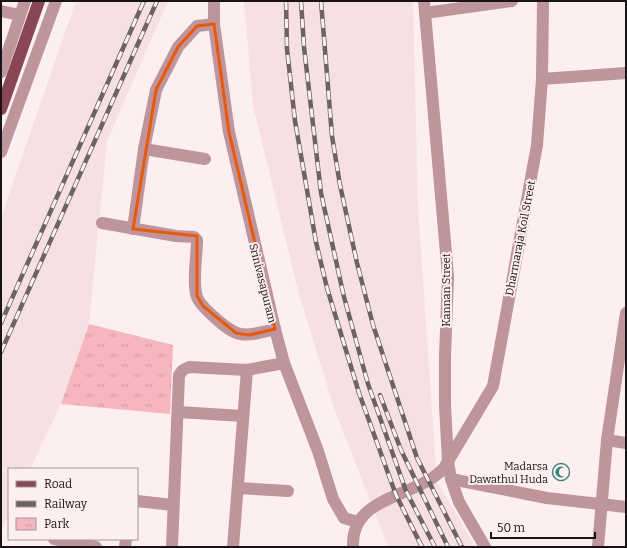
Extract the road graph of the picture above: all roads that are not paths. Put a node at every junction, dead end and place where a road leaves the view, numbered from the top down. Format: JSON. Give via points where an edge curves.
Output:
{"nodes":[{"id":1,"x":25,"y":1,"type":"edge"},
{"id":2,"x":39,"y":1,"type":"edge"},
{"id":3,"x":56,"y":1,"type":"edge"},
{"id":4,"x":214,"y":1,"type":"edge"},
{"id":5,"x":512,"y":1,"type":"edge"},
{"id":6,"x":543,"y":1,"type":"edge"},
{"id":7,"x":425,"y":7,"type":"edge"},
{"id":8,"x":1,"y":11,"type":"edge"},
{"id":9,"x":20,"y":15,"type":"junction"},
{"id":10,"x":214,"y":24,"type":"junction"},
{"id":11,"x":3,"y":57,"type":"edge"},
{"id":12,"x":1,"y":72,"type":"edge"},
{"id":13,"x":626,"y":73,"type":"edge"},
{"id":14,"x":542,"y":79,"type":"junction"},
{"id":15,"x":1,"y":109,"type":"edge"},
{"id":16,"x":144,"y":149,"type":"junction"},
{"id":17,"x":1,"y":152,"type":"edge"},
{"id":18,"x":205,"y":159,"type":"dead end"},
{"id":19,"x":102,"y":223,"type":"dead end"},
{"id":20,"x":133,"y":230,"type":"junction"},
{"id":21,"x":626,"y":312,"type":"edge"},
{"id":22,"x":275,"y":329,"type":"junction"},
{"id":23,"x":284,"y":363,"type":"junction"},
{"id":24,"x":247,"y":370,"type":"junction"},
{"id":25,"x":178,"y":412,"type":"junction"},
{"id":26,"x":243,"y":416,"type":"junction"},
{"id":27,"x":607,"y":440,"type":"junction"},
{"id":28,"x":626,"y":443,"type":"edge"},
{"id":29,"x":448,"y":461,"type":"junction"},
{"id":30,"x":451,"y":479,"type":"junction"},
{"id":31,"x":238,"y":488,"type":"junction"},
{"id":32,"x":288,"y":491,"type":"dead end"},
{"id":33,"x":138,"y":501,"type":"edge"},
{"id":34,"x":601,"y":503,"type":"junction"},
{"id":35,"x":173,"y":505,"type":"junction"},
{"id":36,"x":626,"y":507,"type":"edge"},
{"id":37,"x":358,"y":522,"type":"junction"},
{"id":38,"x":59,"y":540,"type":"edge"},
{"id":39,"x":96,"y":547,"type":"edge"},
{"id":40,"x":172,"y":547,"type":"edge"},
{"id":41,"x":233,"y":547,"type":"edge"},
{"id":42,"x":353,"y":547,"type":"edge"},
{"id":43,"x":485,"y":547,"type":"edge"},
{"id":44,"x":598,"y":547,"type":"edge"}],
"edges":[{"from":1,"to":9,"type":"street"},
{"from":2,"to":15,"type":"main road"},
{"from":3,"to":17,"type":"street"},
{"from":4,"to":10,"type":"street","name":"Srinivasapuram"},
{"from":5,"to":7,"type":"street"},
{"from":6,"to":14,"type":"street","name":"Dharmaraja Koil Street"},
{"from":7,"to":29,"type":"street","name":"Kannan Street","via":[[448,276],[445,406]]},
{"from":8,"to":9,"type":"street"},
{"from":9,"to":11,"type":"street"},
{"from":10,"to":16,"type":"street","via":[[197,26],[178,47],[156,90]]},
{"from":10,"to":22,"type":"street","name":"Srinivasapuram","via":[[229,132]]},
{"from":11,"to":12,"type":"street"},
{"from":13,"to":14,"type":"street"},
{"from":14,"to":29,"type":"street","name":"Dharmaraja Koil Street","via":[[537,145],[493,386]]},
{"from":16,"to":18,"type":"street"},
{"from":16,"to":20,"type":"street"},
{"from":19,"to":20,"type":"street"},
{"from":20,"to":22,"type":"street","via":[[194,237],[197,240],[197,296],[203,306],[226,328],[236,333],[248,335]]},
{"from":21,"to":27,"type":"street"},
{"from":22,"to":23,"type":"street","name":"Srinivasapuram"},
{"from":23,"to":24,"type":"street"},
{"from":23,"to":37,"type":"street","name":"Srinivasapuram","via":[[334,499],[344,518]]},
{"from":24,"to":25,"type":"street","via":[[189,367],[183,370],[179,375]]},
{"from":24,"to":26,"type":"street"},
{"from":25,"to":26,"type":"street"},
{"from":25,"to":35,"type":"street"},
{"from":26,"to":31,"type":"street"},
{"from":27,"to":28,"type":"street"},
{"from":27,"to":34,"type":"street"},
{"from":29,"to":30,"type":"street","name":"Kannan Street"},
{"from":29,"to":37,"type":"street","name":"Dharmaraja Koil Street","via":[[433,478],[370,509]]},
{"from":30,"to":34,"type":"street","via":[[547,498]]},
{"from":30,"to":43,"type":"street","name":"Kannan Street","via":[[462,508]]},
{"from":31,"to":32,"type":"street"},
{"from":31,"to":41,"type":"street"},
{"from":33,"to":35,"type":"street"},
{"from":34,"to":36,"type":"street"},
{"from":34,"to":44,"type":"street"},
{"from":35,"to":40,"type":"street"},
{"from":37,"to":42,"type":"street"},
{"from":38,"to":39,"type":"street"}]}
